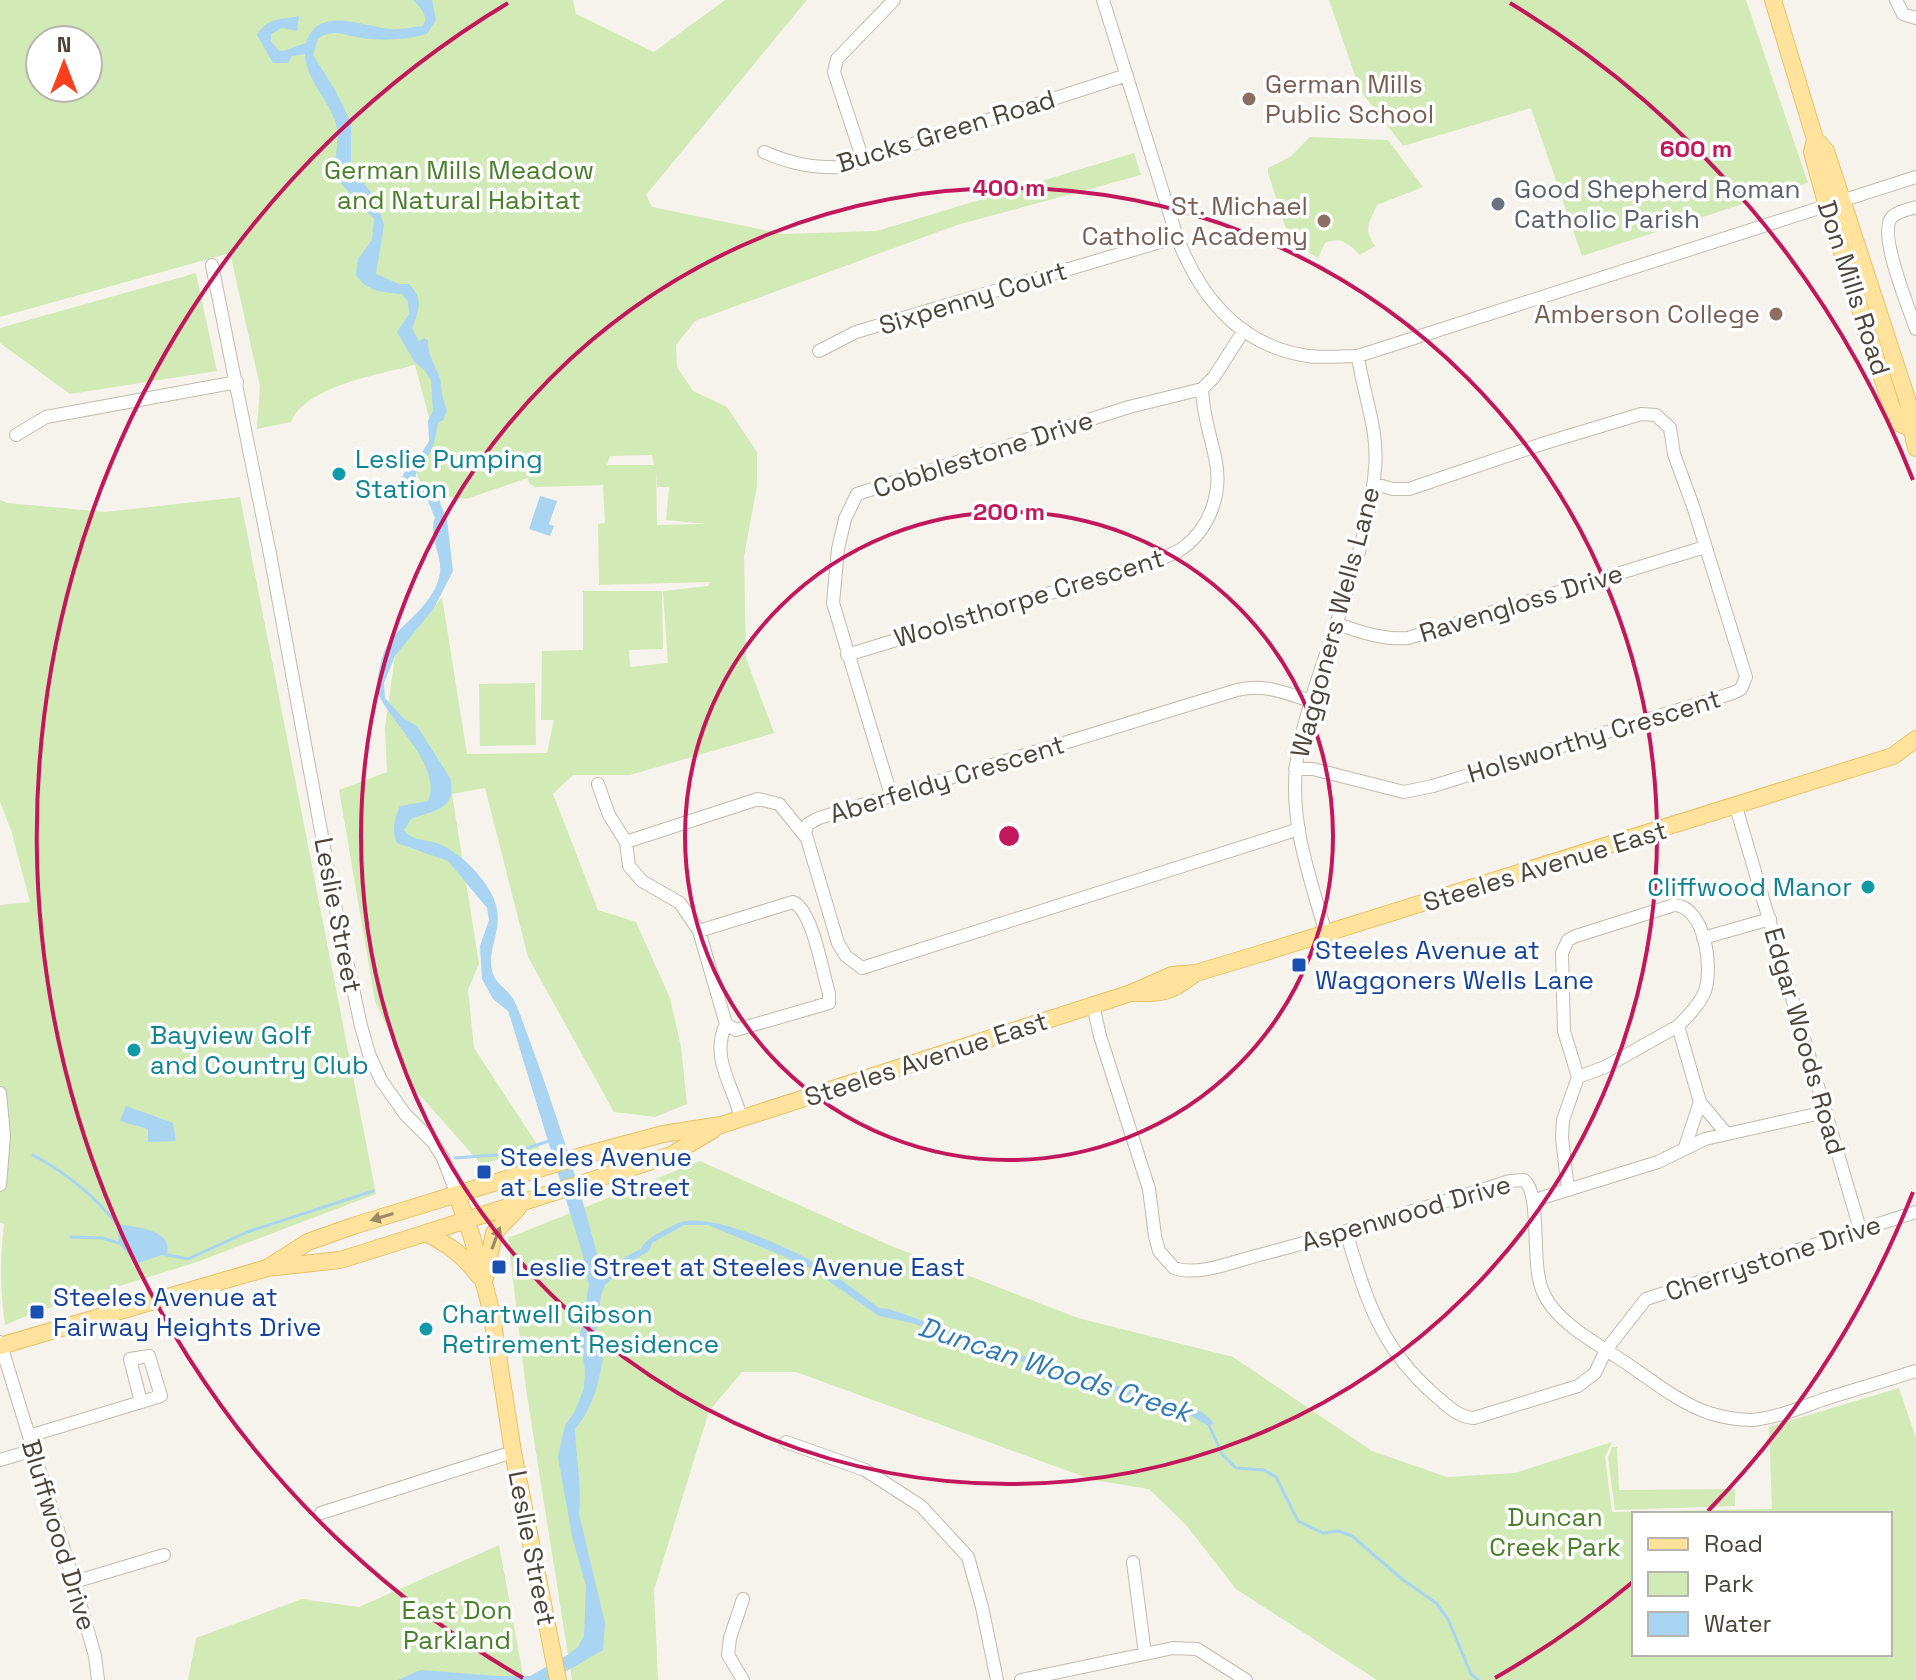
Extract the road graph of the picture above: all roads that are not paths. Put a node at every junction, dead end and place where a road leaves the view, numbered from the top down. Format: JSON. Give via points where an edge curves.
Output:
{"nodes":[{"id":1,"x":894,"y":0,"type":"edge"},
{"id":2,"x":1103,"y":0,"type":"edge"},
{"id":3,"x":1773,"y":0,"type":"edge"},
{"id":4,"x":1896,"y":0,"type":"edge"},
{"id":5,"x":1916,"y":18,"type":"edge"},
{"id":6,"x":1127,"y":75,"type":"junction"},
{"id":7,"x":764,"y":152,"type":"dead end"},
{"id":8,"x":863,"y":160,"type":"junction"},
{"id":9,"x":1916,"y":177,"type":"edge"},
{"id":10,"x":1834,"y":203,"type":"junction"},
{"id":11,"x":1916,"y":207,"type":"edge"},
{"id":12,"x":1177,"y":237,"type":"junction"},
{"id":13,"x":212,"y":265,"type":"dead end"},
{"id":14,"x":1916,"y":329,"type":"edge"},
{"id":15,"x":1244,"y":330,"type":"junction"},
{"id":16,"x":819,"y":351,"type":"dead end"},
{"id":17,"x":1358,"y":356,"type":"junction"},
{"id":18,"x":237,"y":382,"type":"junction"},
{"id":19,"x":1202,"y":389,"type":"junction"},
{"id":20,"x":16,"y":435,"type":"dead end"},
{"id":21,"x":1916,"y":448,"type":"edge"},
{"id":22,"x":1374,"y":484,"type":"junction"},
{"id":23,"x":1705,"y":547,"type":"junction"},
{"id":24,"x":1337,"y":624,"type":"junction"},
{"id":25,"x":847,"y":655,"type":"junction"},
{"id":26,"x":1311,"y":701,"type":"junction"},
{"id":27,"x":1916,"y":739,"type":"edge"},
{"id":28,"x":1893,"y":756,"type":"junction"},
{"id":29,"x":1916,"y":758,"type":"edge"},
{"id":30,"x":1295,"y":769,"type":"junction"},
{"id":31,"x":598,"y":784,"type":"dead end"},
{"id":32,"x":891,"y":795,"type":"junction"},
{"id":33,"x":1736,"y":807,"type":"junction"},
{"id":34,"x":1299,"y":829,"type":"junction"},
{"id":35,"x":806,"y":837,"type":"junction"},
{"id":36,"x":626,"y":842,"type":"junction"},
{"id":37,"x":1770,"y":919,"type":"junction"},
{"id":38,"x":699,"y":931,"type":"junction"},
{"id":39,"x":1326,"y":934,"type":"junction"},
{"id":40,"x":1703,"y":938,"type":"junction"},
{"id":41,"x":1093,"y":1005,"type":"junction"},
{"id":42,"x":726,"y":1024,"type":"junction"},
{"id":43,"x":1678,"y":1026,"type":"junction"},
{"id":44,"x":1578,"y":1077,"type":"junction"},
{"id":45,"x":0,"y":1093,"type":"edge"},
{"id":46,"x":1700,"y":1102,"type":"junction"},
{"id":47,"x":1825,"y":1112,"type":"junction"},
{"id":48,"x":741,"y":1118,"type":"junction"},
{"id":49,"x":721,"y":1125,"type":"junction"},
{"id":50,"x":1726,"y":1133,"type":"junction"},
{"id":51,"x":1685,"y":1147,"type":"junction"},
{"id":52,"x":0,"y":1185,"type":"edge"},
{"id":53,"x":1568,"y":1190,"type":"junction"},
{"id":54,"x":457,"y":1195,"type":"junction"},
{"id":55,"x":1535,"y":1200,"type":"junction"},
{"id":56,"x":524,"y":1203,"type":"junction"},
{"id":57,"x":1916,"y":1212,"type":"edge"},
{"id":58,"x":466,"y":1220,"type":"junction"},
{"id":59,"x":1860,"y":1229,"type":"junction"},
{"id":60,"x":1346,"y":1232,"type":"junction"},
{"id":61,"x":426,"y":1233,"type":"junction"},
{"id":62,"x":267,"y":1268,"type":"junction"},
{"id":63,"x":484,"y":1283,"type":"junction"},
{"id":64,"x":0,"y":1344,"type":"edge"},
{"id":65,"x":1606,"y":1350,"type":"junction"},
{"id":66,"x":1916,"y":1371,"type":"edge"},
{"id":67,"x":141,"y":1402,"type":"dead end"},
{"id":68,"x":29,"y":1436,"type":"junction"},
{"id":69,"x":786,"y":1442,"type":"dead end"},
{"id":70,"x":34,"y":1450,"type":"junction"},
{"id":71,"x":513,"y":1452,"type":"junction"},
{"id":72,"x":0,"y":1460,"type":"edge"},
{"id":73,"x":321,"y":1513,"type":"dead end"},
{"id":74,"x":164,"y":1555,"type":"dead end"},
{"id":75,"x":1133,"y":1562,"type":"dead end"},
{"id":76,"x":74,"y":1582,"type":"junction"},
{"id":77,"x":743,"y":1599,"type":"dead end"},
{"id":78,"x":1145,"y":1654,"type":"junction"},
{"id":79,"x":98,"y":1680,"type":"edge"},
{"id":80,"x":558,"y":1680,"type":"edge"},
{"id":81,"x":743,"y":1680,"type":"edge"},
{"id":82,"x":997,"y":1680,"type":"edge"},
{"id":83,"x":1021,"y":1680,"type":"edge"},
{"id":84,"x":1246,"y":1680,"type":"edge"}],
"edges":[{"from":1,"to":8,"type":"street","via":[[837,59],[834,72]]},
{"from":2,"to":6,"type":"street"},
{"from":3,"to":10,"type":"main road","name":"Don Mills Road","via":[[1815,139],[1812,152]]},
{"from":4,"to":5,"type":"street","via":[[1903,14]]},
{"from":6,"to":8,"type":"street","name":"Bucks Green Road"},
{"from":6,"to":12,"type":"street"},
{"from":7,"to":8,"type":"street","name":"Bucks Green Road","via":[[790,164],[822,168]]},
{"from":9,"to":10,"type":"street"},
{"from":10,"to":17,"type":"street"},
{"from":10,"to":21,"type":"main road","name":"Don Mills Road","via":[[1897,422],[1910,428]]},
{"from":11,"to":14,"type":"street","via":[[1890,220],[1888,238]]},
{"from":12,"to":15,"type":"street","via":[[1215,307]]},
{"from":12,"to":16,"type":"street","name":"Sixpenny Court","via":[[856,332]]},
{"from":13,"to":18,"type":"street","name":"Leslie Street"},
{"from":15,"to":17,"type":"street","via":[[1265,344],[1308,356]]},
{"from":15,"to":19,"type":"street"},
{"from":17,"to":22,"type":"street","name":"Waggoners Wells Lane","via":[[1375,432]]},
{"from":18,"to":20,"type":"street","via":[[46,417]]},
{"from":18,"to":54,"type":"street","name":"Leslie Street","via":[[361,1026],[381,1080],[433,1142]]},
{"from":19,"to":25,"type":"street","name":"Woolsthorpe Crescent","via":[[1203,417],[1217,471],[1215,506],[1181,550]]},
{"from":19,"to":25,"type":"street","name":"Cobblestone Drive","via":[[1129,407],[857,494],[845,519],[834,586],[833,603]]},
{"from":22,"to":23,"type":"street","name":"Holsworthy Crescent","via":[[1409,489],[1641,414],[1656,415],[1670,428]]},
{"from":22,"to":24,"type":"street","name":"Waggoners Wells Lane"},
{"from":23,"to":24,"type":"street","name":"Ravengloss Drive","via":[[1408,638],[1371,636]]},
{"from":23,"to":30,"type":"street","name":"Holsworthy Crescent","via":[[1746,677],[1741,689],[1404,792]]},
{"from":24,"to":26,"type":"street","name":"Waggoners Wells Lane"},
{"from":25,"to":32,"type":"street","name":"Cobblestone Drive"},
{"from":26,"to":30,"type":"street","name":"Waggoners Wells Lane"},
{"from":26,"to":32,"type":"street","name":"Aberfeldy Crescent","via":[[1255,685]]},
{"from":27,"to":28,"type":"main road","name":"Steeles Avenue East"},
{"from":28,"to":29,"type":"main road","name":"Steeles Avenue East"},
{"from":28,"to":33,"type":"main road","name":"Steeles Avenue East"},
{"from":30,"to":34,"type":"street","name":"Waggoners Wells Lane"},
{"from":31,"to":36,"type":"street"},
{"from":32,"to":35,"type":"street","name":"Aberfeldy Crescent","via":[[819,818],[808,824]]},
{"from":33,"to":37,"type":"street","name":"Edgar Woods Road"},
{"from":33,"to":39,"type":"main road","name":"Steeles Avenue East"},
{"from":34,"to":35,"type":"street","name":"Aberfeldy Crescent","via":[[862,968],[838,943]]},
{"from":34,"to":39,"type":"street","name":"Waggoners Wells Lane"},
{"from":35,"to":36,"type":"street","via":[[779,804],[758,799]]},
{"from":36,"to":38,"type":"street","via":[[629,866],[642,881],[680,903]]},
{"from":37,"to":40,"type":"street"},
{"from":37,"to":47,"type":"street","name":"Edgar Woods Road"},
{"from":38,"to":42,"type":"street"},
{"from":38,"to":42,"type":"street","via":[[793,902],[806,913],[812,933],[829,1003],[736,1030]]},
{"from":39,"to":41,"type":"main road","name":"Steeles Avenue East","via":[[1196,973],[1167,991],[1131,993]]},
{"from":40,"to":43,"type":"street","via":[[1709,967],[1705,992]]},
{"from":40,"to":44,"type":"street","via":[[1689,909],[1674,905],[1568,940],[1562,953],[1562,1016]]},
{"from":41,"to":48,"type":"main road","name":"Steeles Avenue East"},
{"from":41,"to":60,"type":"street","name":"Aspenwood Drive","via":[[1149,1189],[1159,1251],[1174,1268],[1205,1268]]},
{"from":42,"to":48,"type":"street","via":[[719,1053]]},
{"from":43,"to":44,"type":"street"},
{"from":43,"to":46,"type":"street"},
{"from":44,"to":53,"type":"street","via":[[1563,1120]]},
{"from":45,"to":52,"type":"street"},
{"from":46,"to":50,"type":"street"},
{"from":46,"to":51,"type":"street"},
{"from":47,"to":50,"type":"street"},
{"from":47,"to":59,"type":"street","name":"Edgar Woods Road"},
{"from":48,"to":49,"type":"main road","name":"Steeles Avenue East"},
{"from":49,"to":54,"type":"main road","name":"Steeles Avenue East","via":[[663,1134]]},
{"from":49,"to":56,"type":"main road","name":"Steeles Avenue East","via":[[671,1155]]},
{"from":50,"to":51,"type":"street"},
{"from":51,"to":53,"type":"street","via":[[1658,1162]]},
{"from":53,"to":55,"type":"street"},
{"from":54,"to":58,"type":"main road","name":"Leslie Street"},
{"from":54,"to":62,"type":"main road","name":"Steeles Avenue East","one_way":true,"via":[[326,1235]]},
{"from":55,"to":60,"type":"street","name":"Aspenwood Drive","via":[[1528,1183],[1515,1180]]},
{"from":55,"to":65,"type":"street","name":"Aspenwood Drive","via":[[1535,1258],[1543,1292],[1560,1315]]},
{"from":56,"to":58,"type":"main road","name":"Steeles Avenue East"},
{"from":63,"to":56,"type":"main road","one_way":true,"via":[[494,1233]]},
{"from":57,"to":59,"type":"street","name":"Cherrystone Drive"},
{"from":58,"to":61,"type":"main road","name":"Steeles Avenue East"},
{"from":58,"to":63,"type":"main road","name":"Leslie Street"},
{"from":59,"to":65,"type":"street","name":"Cherrystone Drive","via":[[1646,1299]]},
{"from":60,"to":65,"type":"street","name":"Cherrystone Drive","via":[[1385,1338],[1416,1379],[1464,1417],[1578,1386],[1595,1373]]},
{"from":61,"to":62,"type":"main road","name":"Steeles Avenue East","via":[[340,1260]]},
{"from":61,"to":63,"type":"main road","via":[[464,1256]]},
{"from":62,"to":64,"type":"main road","name":"Steeles Avenue East"},
{"from":63,"to":71,"type":"main road","name":"Leslie Street"},
{"from":64,"to":68,"type":"street","name":"Bluffwood Drive"},
{"from":65,"to":66,"type":"street","name":"Aspenwood Drive","via":[[1685,1402],[1751,1420]]},
{"from":67,"to":68,"type":"street"},
{"from":68,"to":70,"type":"street","name":"Bluffwood Drive"},
{"from":69,"to":82,"type":"street","via":[[865,1470],[921,1506],[968,1557]]},
{"from":70,"to":72,"type":"street"},
{"from":70,"to":76,"type":"street","name":"Bluffwood Drive"},
{"from":71,"to":73,"type":"street"},
{"from":71,"to":80,"type":"main road","name":"Leslie Street"},
{"from":74,"to":76,"type":"street"},
{"from":75,"to":78,"type":"street"},
{"from":76,"to":79,"type":"street","name":"Bluffwood Drive"},
{"from":77,"to":81,"type":"street","via":[[728,1655]]},
{"from":78,"to":83,"type":"street"},
{"from":78,"to":84,"type":"street","via":[[1197,1649]]}]}
